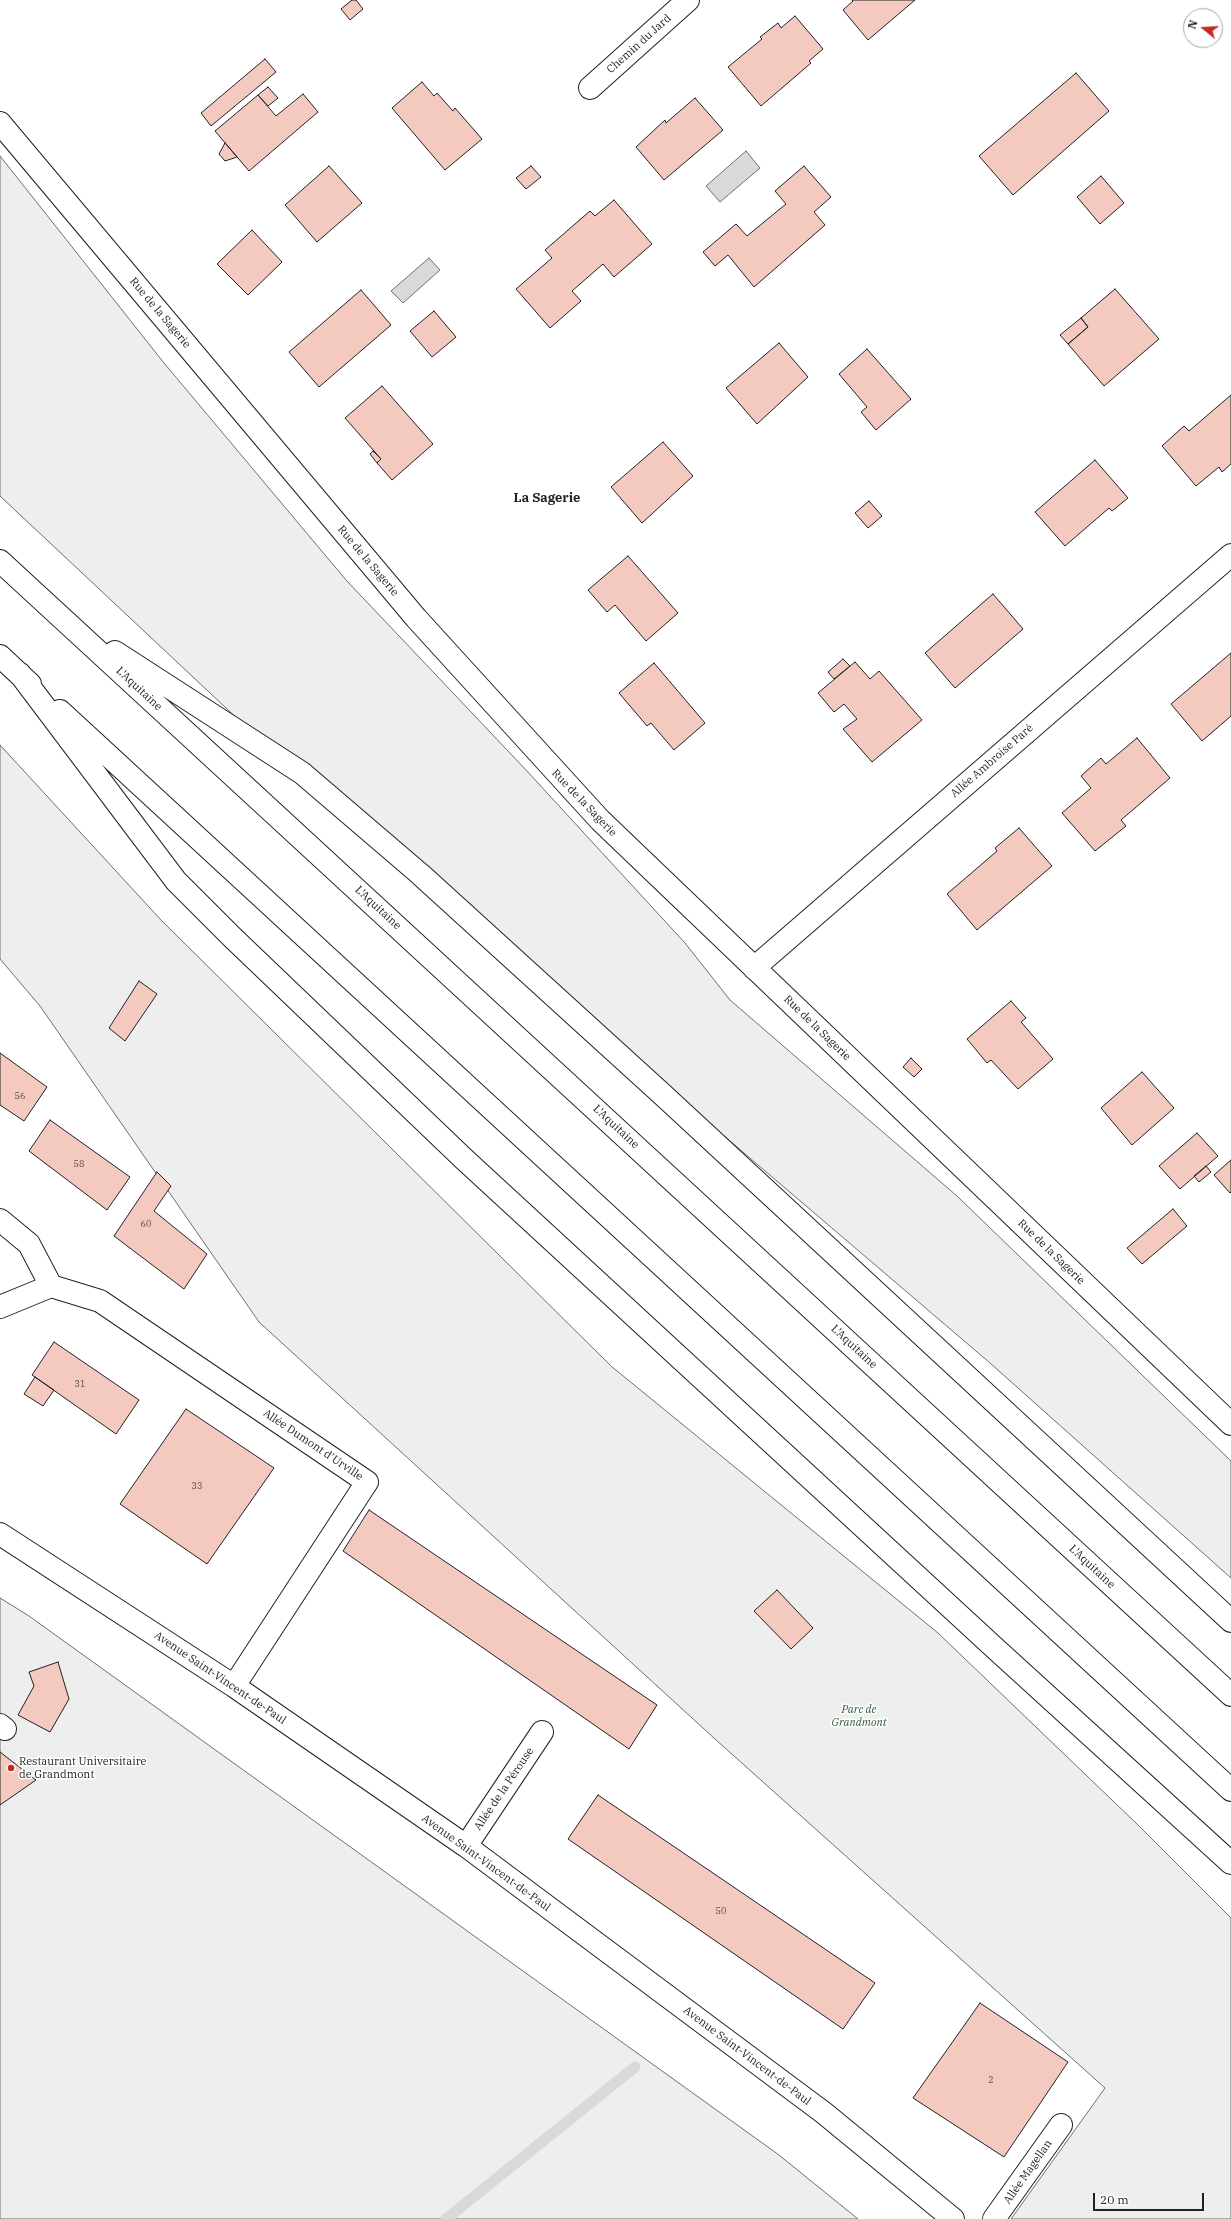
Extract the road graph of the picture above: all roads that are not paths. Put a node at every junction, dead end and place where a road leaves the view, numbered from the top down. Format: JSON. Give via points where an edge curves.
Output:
{"nodes":[{"id":1,"x":688,"y":0,"type":"edge"},
{"id":2,"x":590,"y":88,"type":"dead end"},
{"id":3,"x":0,"y":123,"type":"edge"},
{"id":4,"x":1231,"y":555,"type":"edge"},
{"id":5,"x":0,"y":561,"type":"edge"},
{"id":6,"x":62,"y":618,"type":"junction"},
{"id":7,"x":0,"y":656,"type":"edge"},
{"id":8,"x":20,"y":674,"type":"junction"},
{"id":9,"x":754,"y":968,"type":"junction"},
{"id":10,"x":0,"y":1220,"type":"edge"},
{"id":11,"x":51,"y":1286,"type":"junction"},
{"id":12,"x":0,"y":1307,"type":"edge"},
{"id":13,"x":1231,"y":1424,"type":"edge"},
{"id":14,"x":0,"y":1534,"type":"edge"},
{"id":15,"x":1231,"y":1621,"type":"edge"},
{"id":16,"x":234,"y":1686,"type":"junction"},
{"id":17,"x":1231,"y":1695,"type":"edge"},
{"id":18,"x":542,"y":1732,"type":"dead end"},
{"id":19,"x":1231,"y":1790,"type":"edge"},
{"id":20,"x":466,"y":1846,"type":"junction"},
{"id":21,"x":1231,"y":1863,"type":"edge"},
{"id":22,"x":1061,"y":2125,"type":"dead end"},
{"id":23,"x":953,"y":2219,"type":"edge"},
{"id":24,"x":994,"y":2219,"type":"edge"}],
"edges":[{"from":1,"to":2,"type":"main road","name":"Chemin du Jard"},
{"from":3,"to":9,"type":"main road","name":"Rue de la Sagerie","via":[[416,618],[600,820]]},
{"from":4,"to":9,"type":"main road","name":"Allée Ambroise Paré"},
{"from":5,"to":6,"type":"main road","name":"L'Aquitaine"},
{"from":6,"to":15,"type":"main road","via":[[302,773],[414,869],[663,1095]]},
{"from":6,"to":17,"type":"main road","name":"L'Aquitaine"},
{"from":7,"to":8,"type":"main road"},
{"from":8,"to":19,"type":"main road"},
{"from":8,"to":21,"type":"main road","via":[[176,881],[238,942],[464,1160]]},
{"from":9,"to":13,"type":"main road","name":"Rue de la Sagerie"},
{"from":10,"to":11,"type":"main road","via":[[29,1244]]},
{"from":11,"to":12,"type":"main road"},
{"from":11,"to":16,"type":"main road","name":"Allée Dumont d'Urville","via":[[100,1301],[367,1482]]},
{"from":14,"to":16,"type":"main road","name":"Avenue Saint-Vincent-de-Paul"},
{"from":16,"to":20,"type":"main road","name":"Avenue Saint-Vincent-de-Paul"},
{"from":18,"to":20,"type":"main road","name":"Allée de la Pérouse"},
{"from":20,"to":23,"type":"main road","name":"Avenue Saint-Vincent-de-Paul","via":[[824,2113]]},
{"from":22,"to":24,"type":"main road","name":"Allée Magellan"}]}
